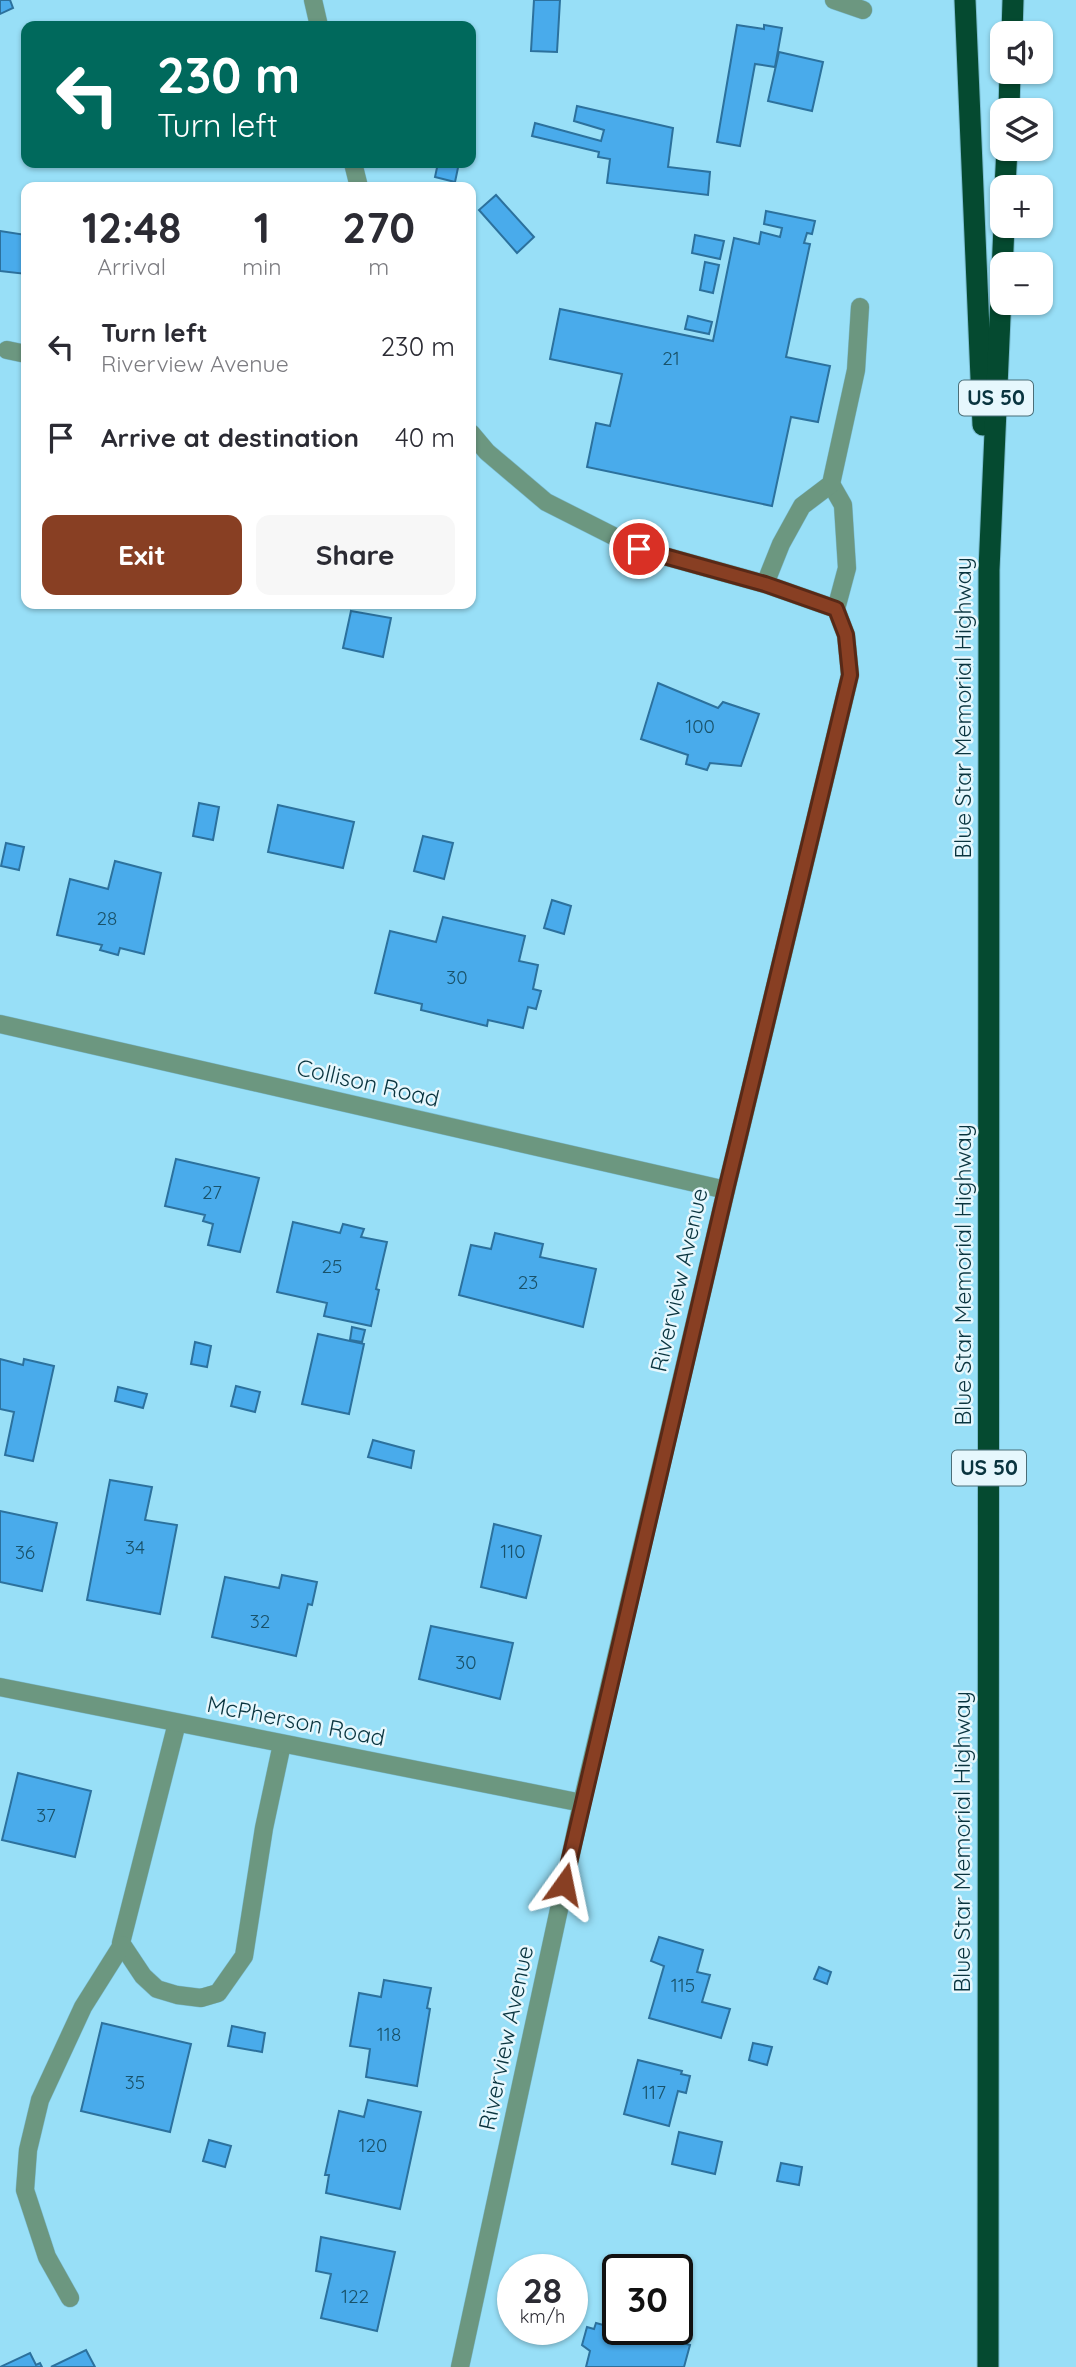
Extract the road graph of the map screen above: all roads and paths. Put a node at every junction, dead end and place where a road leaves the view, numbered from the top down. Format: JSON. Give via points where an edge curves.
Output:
{"nodes":[{"id":1,"x":313,"y":0,"type":"edge"},
{"id":2,"x":834,"y":0,"type":"edge"},
{"id":3,"x":965,"y":0,"type":"edge"},
{"id":4,"x":1013,"y":0,"type":"edge"},
{"id":5,"x":863,"y":10,"type":"dead end"},
{"id":6,"x":318,"y":21,"type":"edge"},
{"id":7,"x":1012,"y":21,"type":"edge"},
{"id":8,"x":1003,"y":238,"type":"edge"},
{"id":9,"x":860,"y":307,"type":"dead end"},
{"id":10,"x":8,"y":350,"type":"dead end"},
{"id":11,"x":21,"y":353,"type":"edge"},
{"id":12,"x":476,"y":439,"type":"edge"},
{"id":13,"x":831,"y":484,"type":"junction"},
{"id":14,"x":989,"y":570,"type":"junction"},
{"id":15,"x":765,"y":584,"type":"junction"},
{"id":16,"x":836,"y":609,"type":"junction"},
{"id":17,"x":0,"y":1024,"type":"edge"},
{"id":18,"x":726,"y":1190,"type":"junction"},
{"id":19,"x":0,"y":1688,"type":"edge"},
{"id":20,"x":177,"y":1723,"type":"junction"},
{"id":21,"x":282,"y":1744,"type":"junction"},
{"id":22,"x":582,"y":1803,"type":"junction"},
{"id":23,"x":122,"y":1945,"type":"junction"},
{"id":24,"x":69,"y":2298,"type":"dead end"},
{"id":25,"x":460,"y":2367,"type":"edge"},
{"id":26,"x":988,"y":2367,"type":"edge"}],
"edges":[{"from":1,"to":6,"type":"street"},
{"from":2,"to":5,"type":"street"},
{"from":3,"to":14,"type":"highway"},
{"from":4,"to":7,"type":"highway"},
{"from":8,"to":14,"type":"highway","name":"Blue Star Memorial Highway","number":"US 50"},
{"from":9,"to":13,"type":"street","via":[[856,370]]},
{"from":10,"to":11,"type":"street"},
{"from":12,"to":15,"type":"street","via":[[545,502],[639,549]]},
{"from":13,"to":15,"type":"street","via":[[802,506]]},
{"from":13,"to":16,"type":"street","via":[[844,505],[847,568]]},
{"from":14,"to":26,"type":"highway","name":"Blue Star Memorial Highway","number":"US 50"},
{"from":15,"to":16,"type":"street"},
{"from":16,"to":18,"type":"street","name":"Riverview Avenue","via":[[846,635],[850,675]]},
{"from":17,"to":18,"type":"street","name":"Collison Road"},
{"from":18,"to":22,"type":"street","name":"Riverview Avenue"},
{"from":19,"to":20,"type":"street","name":"McPherson Road"},
{"from":20,"to":21,"type":"street","name":"McPherson Road"},
{"from":20,"to":23,"type":"street"},
{"from":21,"to":22,"type":"street","name":"McPherson Road"},
{"from":21,"to":23,"type":"street","via":[[244,1956],[218,1993],[201,1998],[157,1989]]},
{"from":22,"to":25,"type":"street","name":"Riverview Avenue"},
{"from":23,"to":24,"type":"street","via":[[83,2007],[45,2088],[29,2150],[25,2190],[47,2257]]}]}
